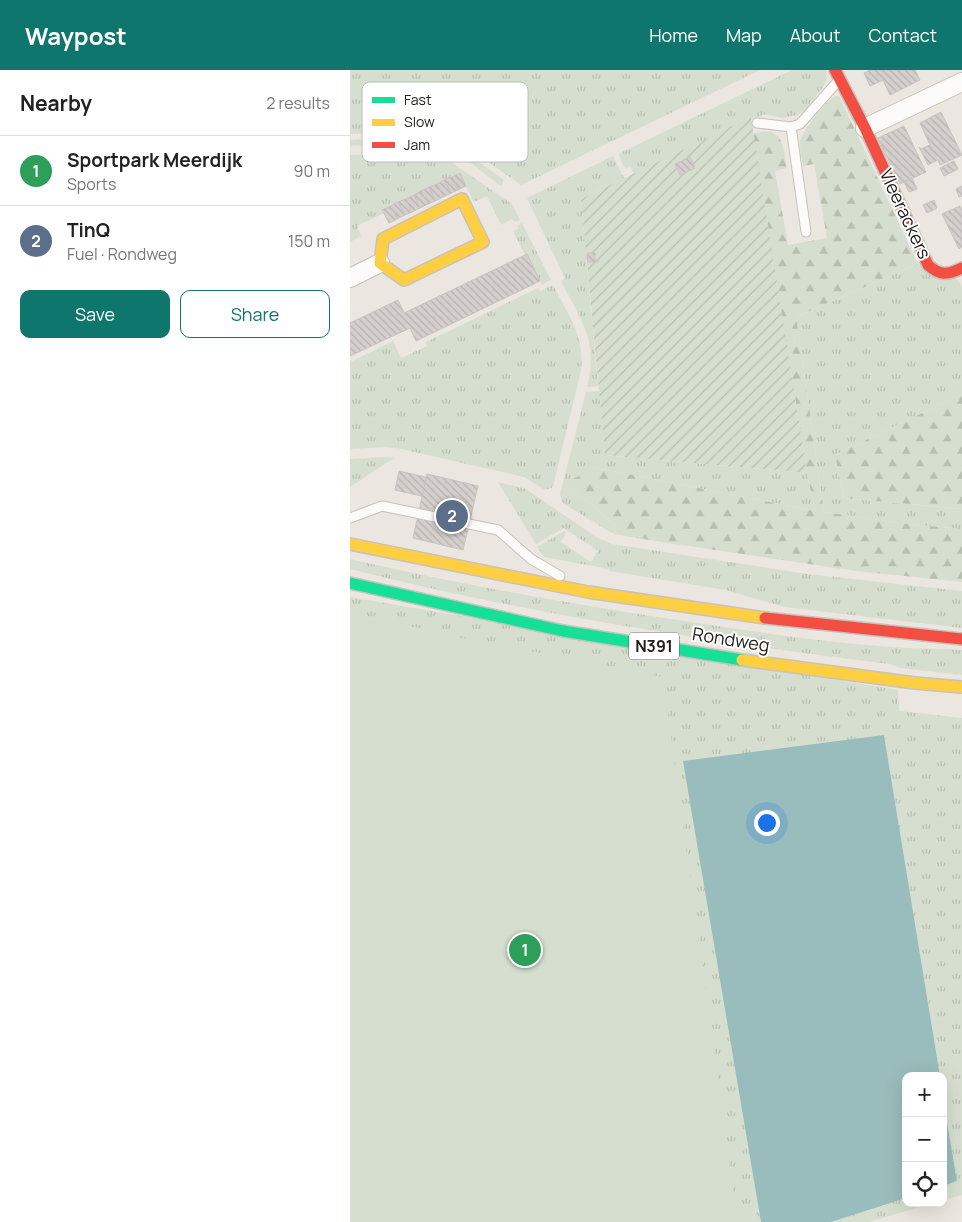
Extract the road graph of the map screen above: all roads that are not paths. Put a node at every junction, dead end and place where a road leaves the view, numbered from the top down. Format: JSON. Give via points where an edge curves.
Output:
{"nodes":[{"id":1,"x":837,"y":75,"type":"edge"},
{"id":2,"x":962,"y":82,"type":"edge"},
{"id":3,"x":756,"y":123,"type":"dead end"},
{"id":4,"x":791,"y":127,"type":"junction"},
{"id":5,"x":865,"y":128,"type":"junction"},
{"id":6,"x":806,"y":232,"type":"dead end"},
{"id":7,"x":380,"y":263,"type":"junction"},
{"id":8,"x":962,"y":268,"type":"edge"},
{"id":9,"x":350,"y":278,"type":"edge"},
{"id":10,"x":350,"y":518,"type":"edge"},
{"id":11,"x":350,"y":544,"type":"edge"},
{"id":12,"x":350,"y":584,"type":"edge"},
{"id":13,"x":588,"y":592,"type":"junction"},
{"id":14,"x":962,"y":640,"type":"edge"},
{"id":15,"x":962,"y":687,"type":"edge"}],
"edges":[{"from":1,"to":4,"type":"lane","via":[[800,124]]},
{"from":1,"to":5,"type":"main road","name":"Vleerackers"},
{"from":2,"to":5,"type":"street"},
{"from":3,"to":4,"type":"lane"},
{"from":4,"to":6,"type":"lane"},
{"from":5,"to":8,"type":"main road","name":"Vleerackers","via":[[928,265],[937,274],[946,275]]},
{"from":7,"to":7,"type":"main road","via":[[404,280],[483,242],[462,199],[383,239]]},
{"from":7,"to":9,"type":"street"},
{"from":10,"to":13,"type":"lane","via":[[382,506],[498,530],[531,559]]},
{"from":11,"to":13,"type":"main road","name":"Rondweg"},
{"from":12,"to":15,"type":"main road","name":"Rondweg","number":"N391","via":[[582,634],[736,659]]},
{"from":13,"to":14,"type":"main road","name":"Rondweg","via":[[773,619]]}]}
